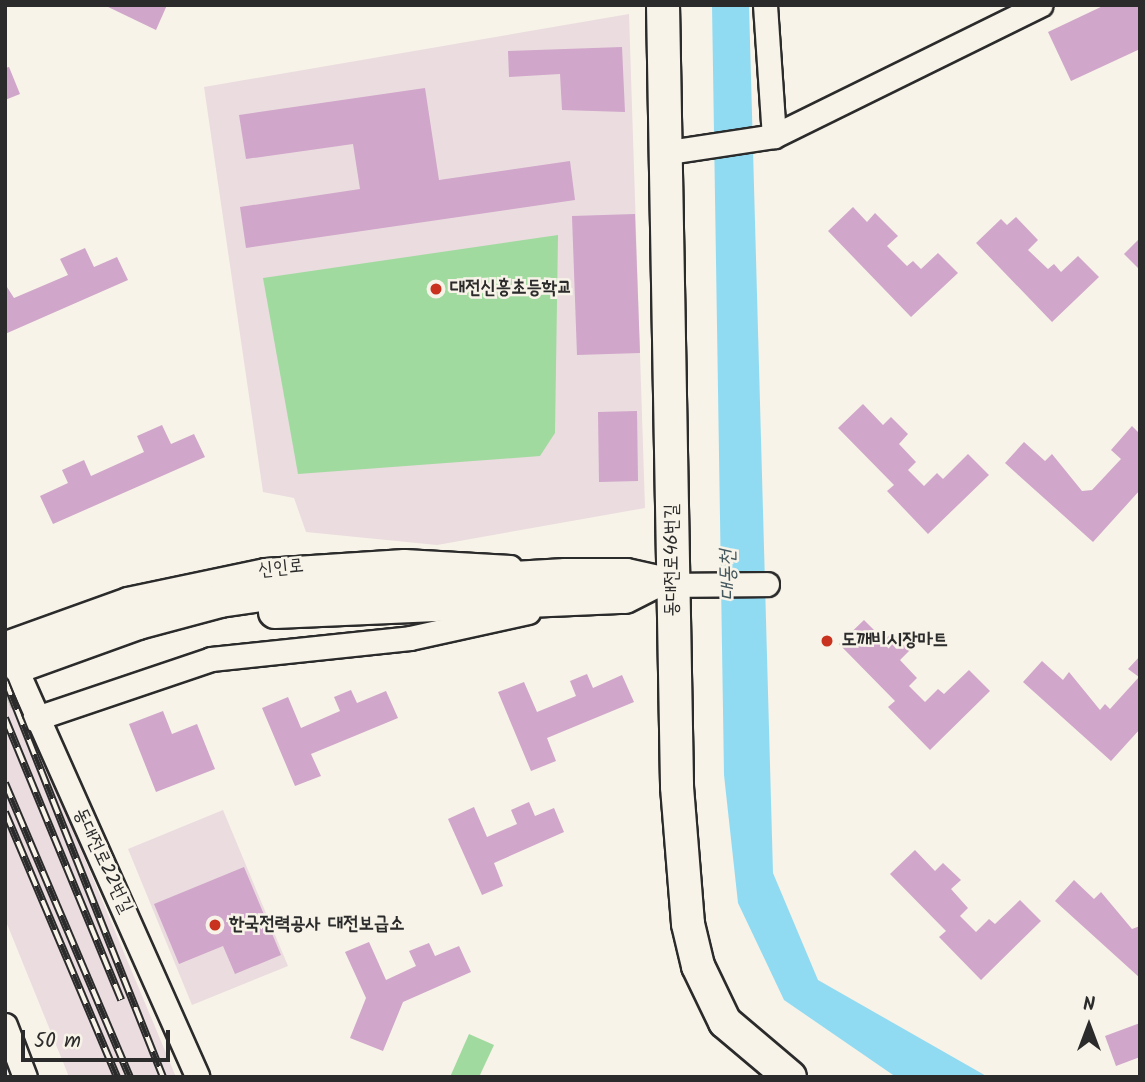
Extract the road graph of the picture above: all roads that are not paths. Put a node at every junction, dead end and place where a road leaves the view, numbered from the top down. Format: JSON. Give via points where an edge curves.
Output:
{"nodes":[{"id":1,"x":663,"y":5,"type":"edge"},
{"id":2,"x":765,"y":5,"type":"edge"},
{"id":3,"x":1040,"y":5,"type":"edge"},
{"id":4,"x":769,"y":137,"type":"junction"},
{"id":5,"x":675,"y":151,"type":"junction"},
{"id":6,"x":767,"y":584,"type":"dead end"},
{"id":7,"x":670,"y":585,"type":"junction"},
{"id":8,"x":569,"y":586,"type":"junction"},
{"id":9,"x":16,"y":659,"type":"edge"},
{"id":10,"x":34,"y":719,"type":"junction"},
{"id":11,"x":5,"y":1025,"type":"edge"},
{"id":12,"x":25,"y":1077,"type":"edge"},
{"id":13,"x":198,"y":1077,"type":"edge"},
{"id":14,"x":790,"y":1077,"type":"edge"}],
"edges":[{"from":1,"to":5,"type":"street","name":"동대전로46번길"},
{"from":2,"to":4,"type":"street"},
{"from":3,"to":4,"type":"street"},
{"from":4,"to":5,"type":"street"},
{"from":5,"to":7,"type":"street","name":"동대전로46번길"},
{"from":6,"to":7,"type":"street"},
{"from":7,"to":8,"type":"street","name":"신인로","via":[[625,597]]},
{"from":7,"to":14,"type":"street","name":"동대전로46번길","via":[[677,787],[698,966],[725,1022]]},
{"from":8,"to":9,"type":"street","name":"신인로","via":[[272,612],[127,648]]},
{"from":8,"to":9,"type":"street","name":"신인로","via":[[404,561],[265,570],[127,599]]},
{"from":8,"to":10,"type":"street","name":"신인로","via":[[411,638],[211,659]]},
{"from":9,"to":10,"type":"street","name":"동대전로22번길"},
{"from":10,"to":13,"type":"street","name":"동대전로22번길"},
{"from":11,"to":12,"type":"street"}]}
